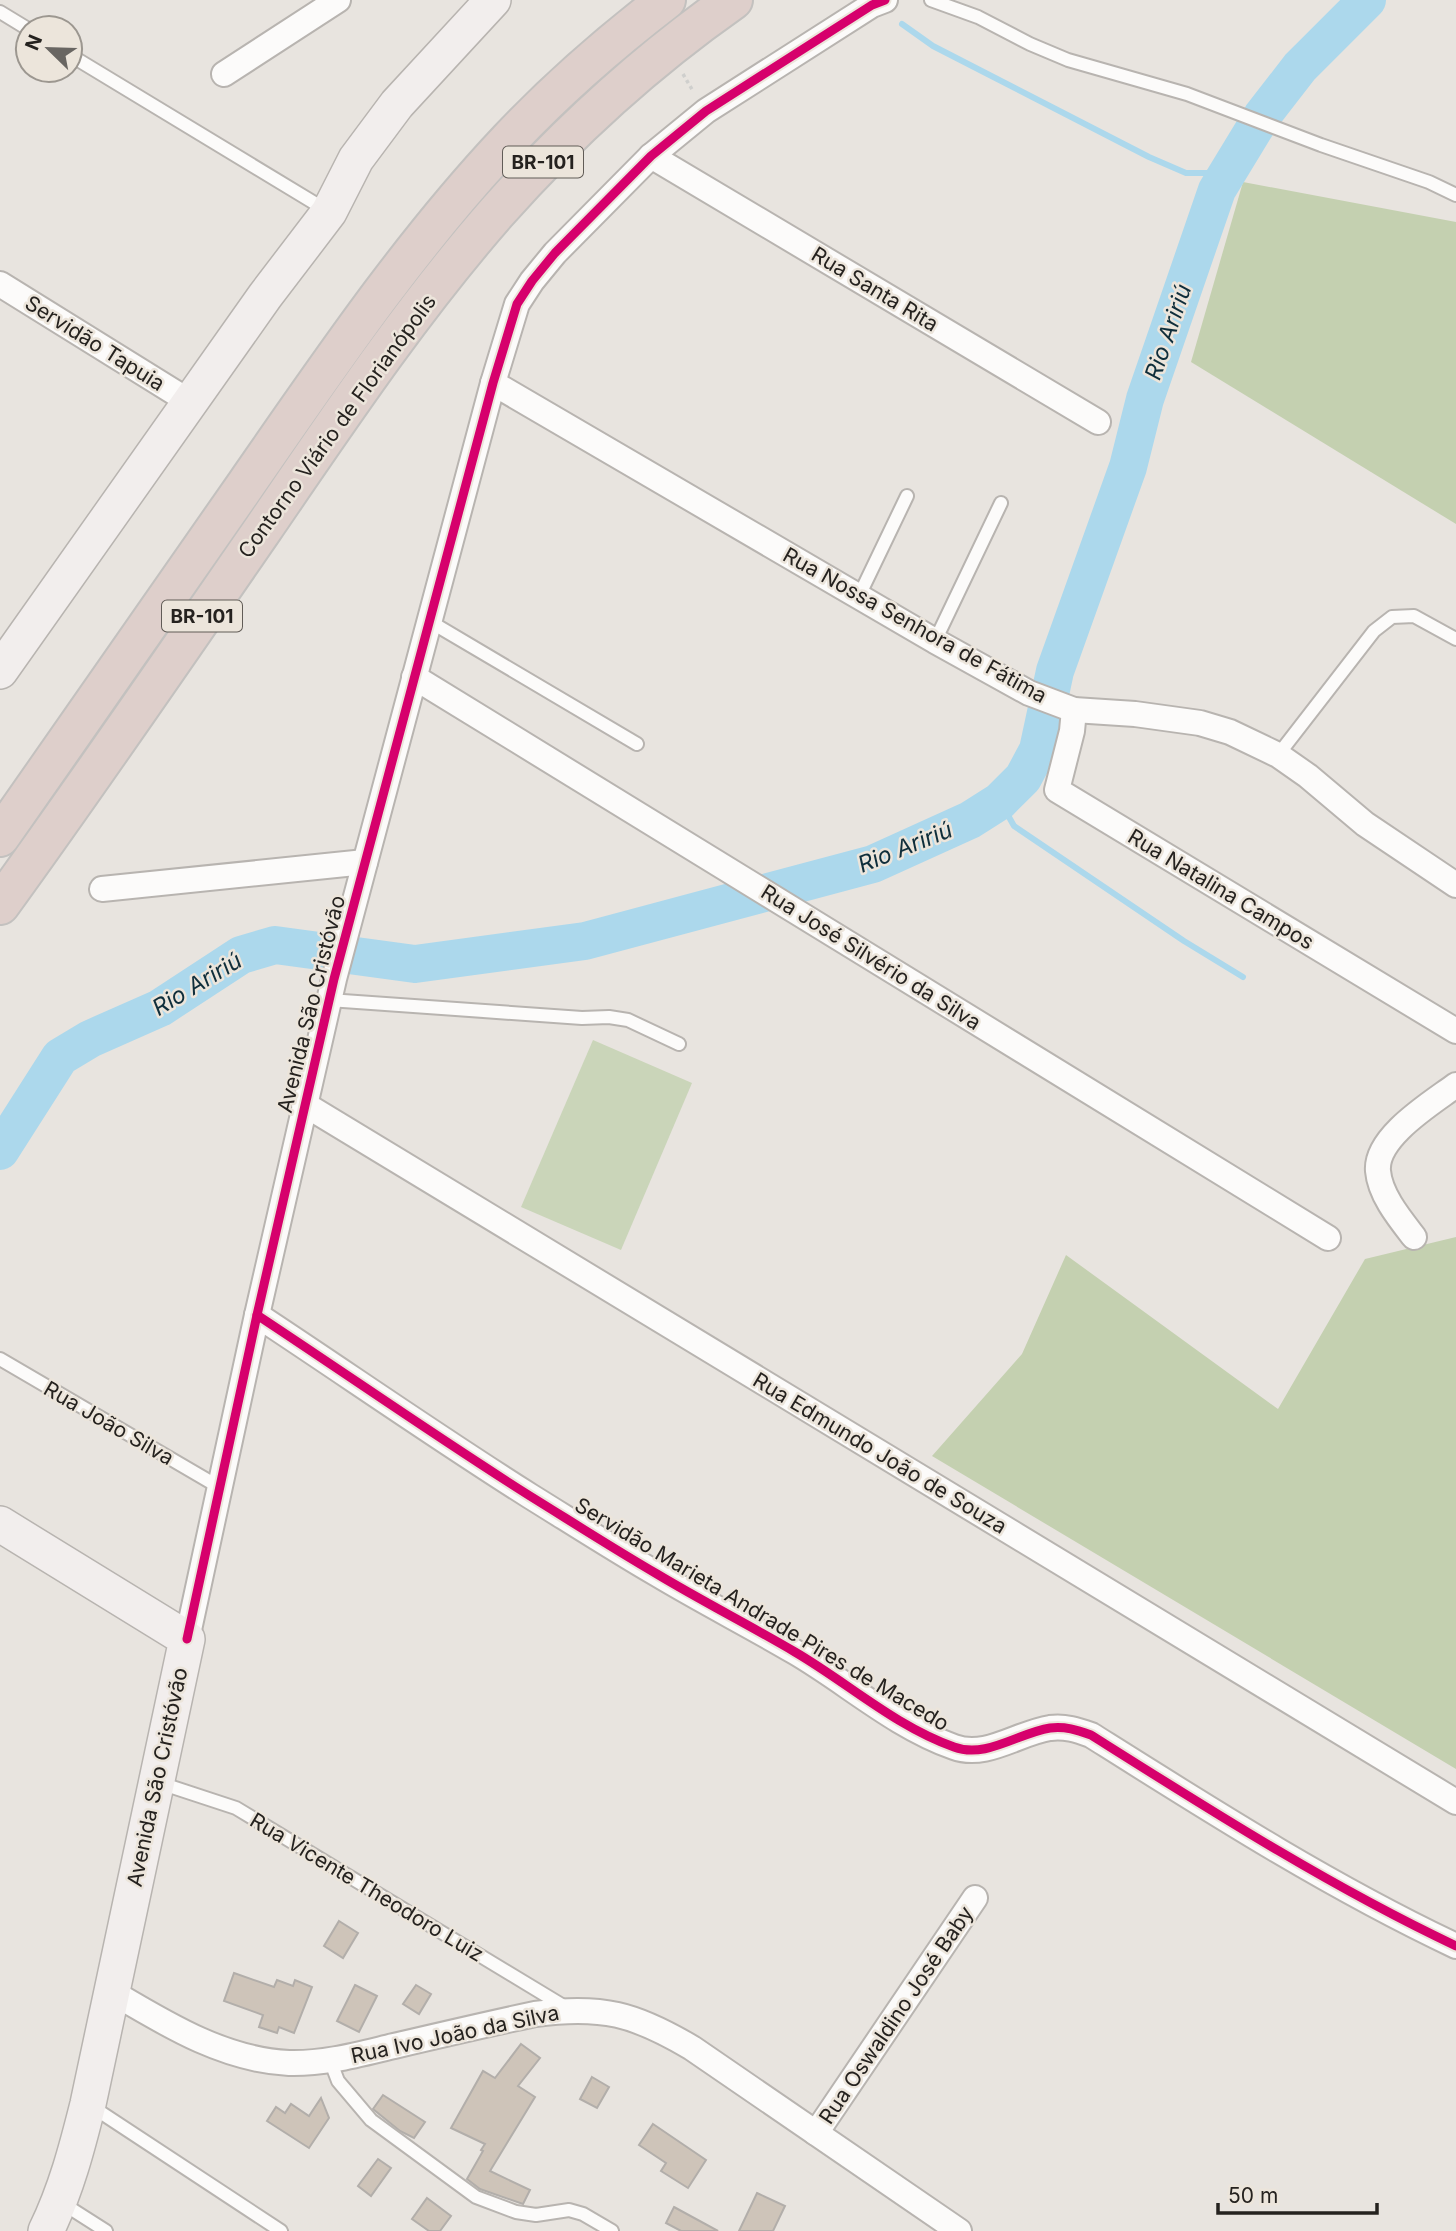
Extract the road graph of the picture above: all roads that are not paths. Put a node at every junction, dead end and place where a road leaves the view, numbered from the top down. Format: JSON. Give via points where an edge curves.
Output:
{"nodes":[{"id":1,"x":338,"y":0,"type":"edge"},
{"id":2,"x":493,"y":0,"type":"edge"},
{"id":3,"x":666,"y":0,"type":"edge"},
{"id":4,"x":733,"y":0,"type":"edge"},
{"id":5,"x":885,"y":0,"type":"edge"},
{"id":6,"x":931,"y":0,"type":"edge"},
{"id":7,"x":84,"y":63,"type":"edge"},
{"id":8,"x":224,"y":74,"type":"dead end"},
{"id":9,"x":651,"y":156,"type":"junction"},
{"id":10,"x":1429,"y":182,"type":"junction"},
{"id":11,"x":1456,"y":182,"type":"edge"},
{"id":12,"x":1456,"y":195,"type":"edge"},
{"id":13,"x":329,"y":212,"type":"junction"},
{"id":14,"x":0,"y":284,"type":"edge"},
{"id":15,"x":493,"y":383,"type":"junction"},
{"id":16,"x":190,"y":402,"type":"junction"},
{"id":17,"x":1098,"y":422,"type":"dead end"},
{"id":18,"x":907,"y":496,"type":"dead end"},
{"id":19,"x":1001,"y":503,"type":"dead end"},
{"id":20,"x":859,"y":596,"type":"junction"},
{"id":21,"x":429,"y":621,"type":"junction"},
{"id":22,"x":1456,"y":639,"type":"edge"},
{"id":23,"x":935,"y":641,"type":"junction"},
{"id":24,"x":128,"y":653,"type":"junction"},
{"id":25,"x":0,"y":671,"type":"edge"},
{"id":26,"x":414,"y":677,"type":"junction"},
{"id":27,"x":1067,"y":708,"type":"junction"},
{"id":28,"x":637,"y":744,"type":"dead end"},
{"id":29,"x":1278,"y":755,"type":"junction"},
{"id":30,"x":0,"y":790,"type":"edge"},
{"id":31,"x":0,"y":837,"type":"edge"},
{"id":32,"x":365,"y":862,"type":"junction"},
{"id":33,"x":1456,"y":885,"type":"edge"},
{"id":34,"x":102,"y":889,"type":"dead end"},
{"id":35,"x":0,"y":905,"type":"edge"},
{"id":36,"x":332,"y":989,"type":"junction"},
{"id":37,"x":1456,"y":1031,"type":"edge"},
{"id":38,"x":679,"y":1044,"type":"dead end"},
{"id":39,"x":1456,"y":1084,"type":"edge"},
{"id":40,"x":304,"y":1104,"type":"junction"},
{"id":41,"x":1414,"y":1237,"type":"dead end"},
{"id":42,"x":1328,"y":1238,"type":"dead end"},
{"id":43,"x":257,"y":1314,"type":"junction"},
{"id":44,"x":0,"y":1359,"type":"edge"},
{"id":45,"x":219,"y":1487,"type":"junction"},
{"id":46,"x":0,"y":1524,"type":"edge"},
{"id":47,"x":187,"y":1639,"type":"junction"},
{"id":48,"x":156,"y":1782,"type":"junction"},
{"id":49,"x":1456,"y":1802,"type":"edge"},
{"id":50,"x":975,"y":1898,"type":"dead end"},
{"id":51,"x":1456,"y":1947,"type":"edge"},
{"id":52,"x":112,"y":1992,"type":"junction"},
{"id":53,"x":569,"y":2009,"type":"junction"},
{"id":54,"x":330,"y":2060,"type":"junction"},
{"id":55,"x":88,"y":2104,"type":"junction"},
{"id":56,"x":816,"y":2133,"type":"junction"},
{"id":57,"x":53,"y":2217,"type":"edge"},
{"id":58,"x":106,"y":2231,"type":"edge"},
{"id":59,"x":281,"y":2231,"type":"edge"},
{"id":60,"x":612,"y":2231,"type":"edge"},
{"id":61,"x":959,"y":2231,"type":"edge"}],
"edges":[{"from":1,"to":8,"type":"street"},
{"from":2,"to":13,"type":"main road","via":[[397,104],[356,159]]},
{"from":3,"to":24,"type":"highway","name":"Contorno Viário de Florianópolis","number":"BR-101","via":[[550,99],[427,234]]},
{"from":4,"to":35,"type":"highway","name":"Contorno Viário de Florianópolis","number":"BR-101","via":[[661,54],[577,128],[458,259],[303,471]]},
{"from":5,"to":9,"type":"street","name":"Avenida São Cristóvão","via":[[706,111]]},
{"from":6,"to":10,"type":"lane","via":[[1068,60],[1187,94]]},
{"from":7,"to":13,"type":"lane"},
{"from":9,"to":15,"type":"street","name":"Avenida São Cristóvão","via":[[532,281],[517,304]]},
{"from":9,"to":17,"type":"street","name":"Rua Santa Rita"},
{"from":10,"to":11,"type":"lane"},
{"from":10,"to":12,"type":"lane"},
{"from":13,"to":16,"type":"main road"},
{"from":14,"to":16,"type":"street","name":"Servidão Tapuia"},
{"from":15,"to":20,"type":"street","name":"Rua Nossa Senhora de Fátima"},
{"from":15,"to":21,"type":"street","name":"Avenida São Cristóvão"},
{"from":16,"to":25,"type":"main road"},
{"from":18,"to":20,"type":"lane"},
{"from":19,"to":23,"type":"lane"},
{"from":20,"to":23,"type":"street","name":"Rua Nossa Senhora de Fátima"},
{"from":21,"to":26,"type":"street","name":"Avenida São Cristóvão"},
{"from":21,"to":28,"type":"lane"},
{"from":22,"to":29,"type":"lane","via":[[1414,616],[1392,617],[1374,631]]},
{"from":23,"to":27,"type":"street","name":"Rua Nossa Senhora de Fátima","via":[[1029,693]]},
{"from":24,"to":30,"type":"highway","via":[[81,697]]},
{"from":24,"to":31,"type":"highway","name":"Contorno Viário de Florianópolis","number":"BR-101"},
{"from":26,"to":32,"type":"street","name":"Avenida São Cristóvão"},
{"from":26,"to":42,"type":"street","name":"Rua José Silvério da Silva"},
{"from":27,"to":29,"type":"street","name":"Rua Nossa Senhora de Fátima","via":[[1200,723]]},
{"from":27,"to":37,"type":"street","name":"Rua Natalina Campos","via":[[1070,741],[1057,790]]},
{"from":29,"to":33,"type":"street","name":"Rua Nossa Senhora de Fátima","via":[[1365,824]]},
{"from":32,"to":34,"type":"street"},
{"from":32,"to":36,"type":"street","name":"Avenida São Cristóvão"},
{"from":36,"to":38,"type":"lane","via":[[628,1020]]},
{"from":36,"to":40,"type":"street","name":"Avenida São Cristóvão"},
{"from":39,"to":41,"type":"street","via":[[1396,1133],[1380,1156],[1378,1170],[1387,1196]]},
{"from":40,"to":43,"type":"street","name":"Avenida São Cristóvão"},
{"from":40,"to":49,"type":"street","name":"Rua Edmundo João de Souza"},
{"from":43,"to":45,"type":"street","name":"Avenida São Cristóvão"},
{"from":43,"to":51,"type":"street","name":"Servidão Marieta Andrade Pires de Macedo","via":[[527,1494],[921,1732],[968,1751],[1052,1728],[1091,1735],[1253,1837]]},
{"from":44,"to":45,"type":"lane","name":"Rua João Silva"},
{"from":45,"to":47,"type":"street","name":"Avenida São Cristóvão"},
{"from":46,"to":47,"type":"main road"},
{"from":47,"to":48,"type":"main road","name":"Avenida São Cristóvão"},
{"from":48,"to":52,"type":"main road","name":"Avenida São Cristóvão"},
{"from":48,"to":53,"type":"lane","name":"Rua Vicente Theodoro Luiz","via":[[236,1808]]},
{"from":50,"to":56,"type":"street","name":"Rua Oswaldino José Baby"},
{"from":52,"to":54,"type":"street","name":"Rua Ivo João da Silva","via":[[172,2028],[234,2053],[290,2063]]},
{"from":52,"to":55,"type":"main road","name":"Avenida São Cristóvão"},
{"from":53,"to":54,"type":"street","name":"Rua Ivo João da Silva"},
{"from":53,"to":56,"type":"street","name":"Rua Ivo João da Silva","via":[[623,2016],[659,2028]]},
{"from":54,"to":60,"type":"lane","via":[[338,2081],[371,2120],[476,2197],[536,2215],[569,2210]]},
{"from":55,"to":57,"type":"main road","name":"Avenida São Cristóvão"},
{"from":55,"to":59,"type":"lane"},
{"from":56,"to":61,"type":"street","name":"Rua Ivo João da Silva"},
{"from":57,"to":58,"type":"lane"}]}
